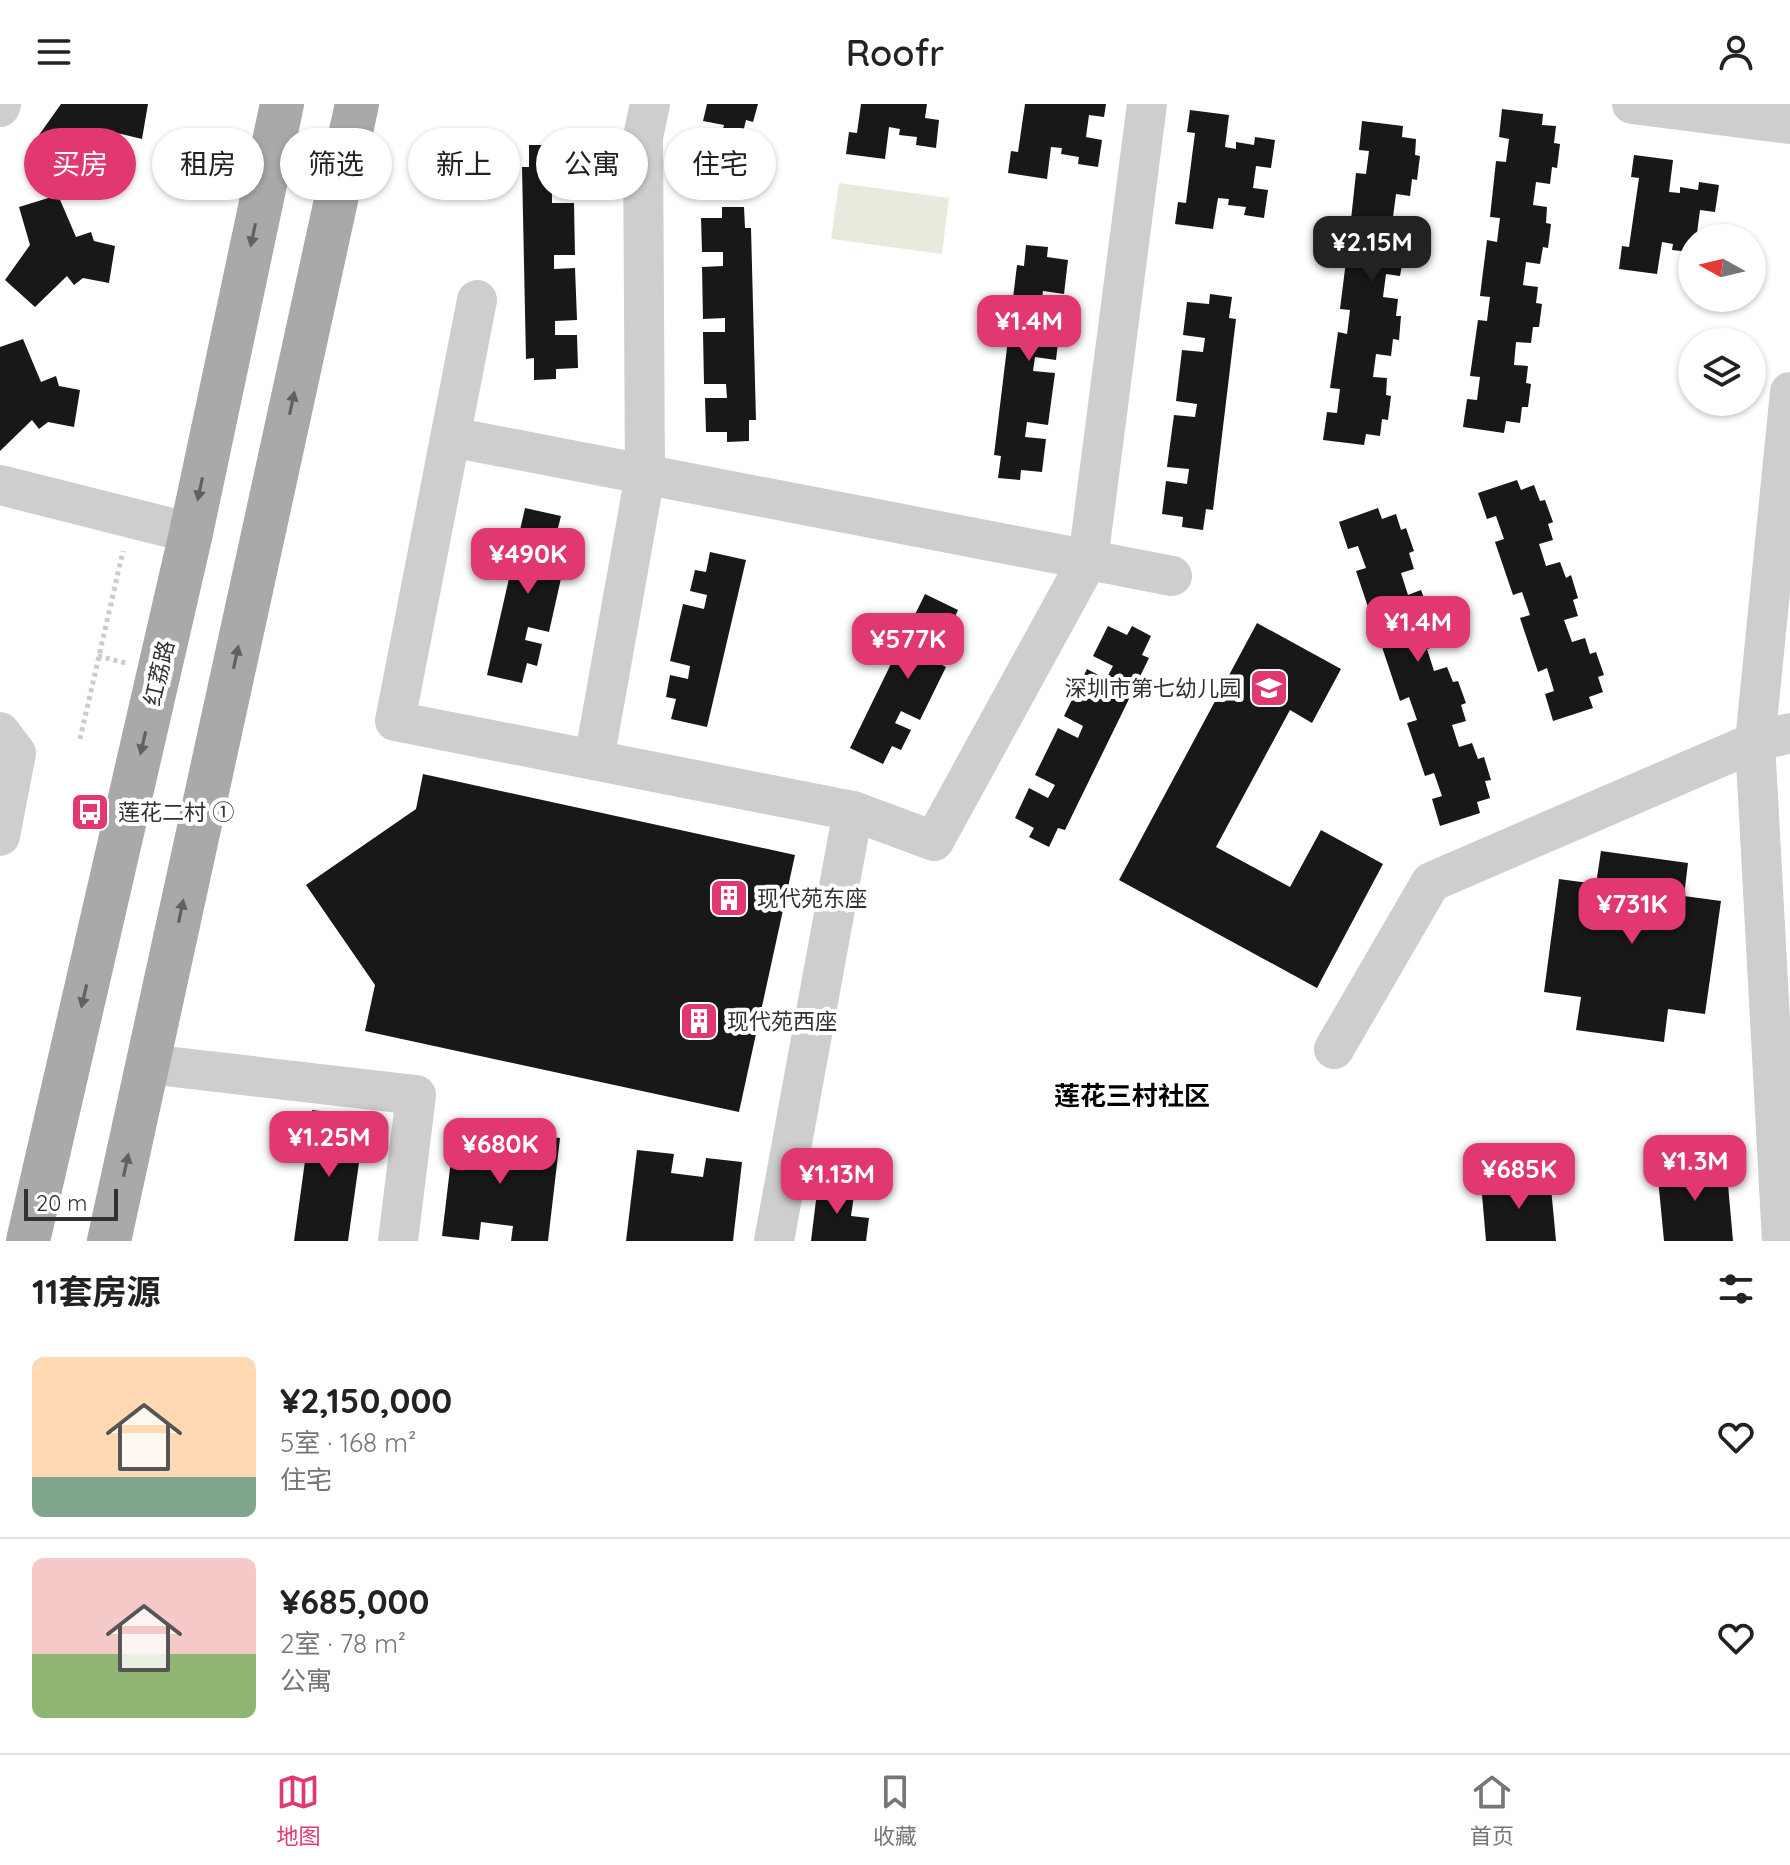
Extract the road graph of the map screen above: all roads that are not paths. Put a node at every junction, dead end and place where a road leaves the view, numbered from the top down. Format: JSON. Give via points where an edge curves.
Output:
{"nodes":[{"id":1,"x":282,"y":104,"type":"edge"},
{"id":2,"x":357,"y":104,"type":"edge"},
{"id":3,"x":650,"y":104,"type":"edge"},
{"id":4,"x":1147,"y":104,"type":"edge"},
{"id":5,"x":1632,"y":104,"type":"edge"},
{"id":6,"x":1790,"y":124,"type":"edge"},
{"id":7,"x":477,"y":300,"type":"dead end"},
{"id":8,"x":1790,"y":392,"type":"edge"},
{"id":9,"x":451,"y":437,"type":"junction"},
{"id":10,"x":645,"y":475,"type":"junction"},
{"id":11,"x":0,"y":485,"type":"edge"},
{"id":12,"x":191,"y":533,"type":"junction"},
{"id":13,"x":1088,"y":560,"type":"junction"},
{"id":14,"x":1172,"y":576,"type":"dead end"},
{"id":15,"x":1772,"y":738,"type":"edge"},
{"id":16,"x":5,"y":745,"type":"edge"},
{"id":17,"x":594,"y":760,"type":"junction"},
{"id":18,"x":853,"y":811,"type":"junction"},
{"id":19,"x":0,"y":836,"type":"edge"},
{"id":20,"x":1334,"y":1049,"type":"dead end"},
{"id":21,"x":148,"y":1064,"type":"junction"},
{"id":22,"x":28,"y":1241,"type":"edge"},
{"id":23,"x":109,"y":1241,"type":"edge"},
{"id":24,"x":398,"y":1241,"type":"edge"},
{"id":25,"x":774,"y":1241,"type":"edge"},
{"id":26,"x":1782,"y":1241,"type":"edge"}],
"edges":[{"from":1,"to":12,"type":"main road","name":"红荔路","one_way":true},
{"from":21,"to":2,"type":"main road","one_way":true},
{"from":3,"to":10,"type":"street","via":[[643,137]]},
{"from":4,"to":13,"type":"street"},
{"from":5,"to":6,"type":"street"},
{"from":7,"to":9,"type":"street"},
{"from":8,"to":15,"type":"street"},
{"from":9,"to":10,"type":"street"},
{"from":9,"to":17,"type":"street","via":[[395,721]]},
{"from":10,"to":13,"type":"street"},
{"from":10,"to":17,"type":"street"},
{"from":11,"to":12,"type":"street"},
{"from":12,"to":22,"type":"main road","name":"红荔路","one_way":true},
{"from":13,"to":14,"type":"street"},
{"from":13,"to":18,"type":"street","via":[[934,841]]},
{"from":15,"to":20,"type":"street","via":[[1431,882]]},
{"from":15,"to":26,"type":"street"},
{"from":16,"to":19,"type":"street"},
{"from":17,"to":18,"type":"street"},
{"from":18,"to":25,"type":"street"},
{"from":23,"to":21,"type":"main road","one_way":true},
{"from":21,"to":24,"type":"street","via":[[416,1095]]}]}
